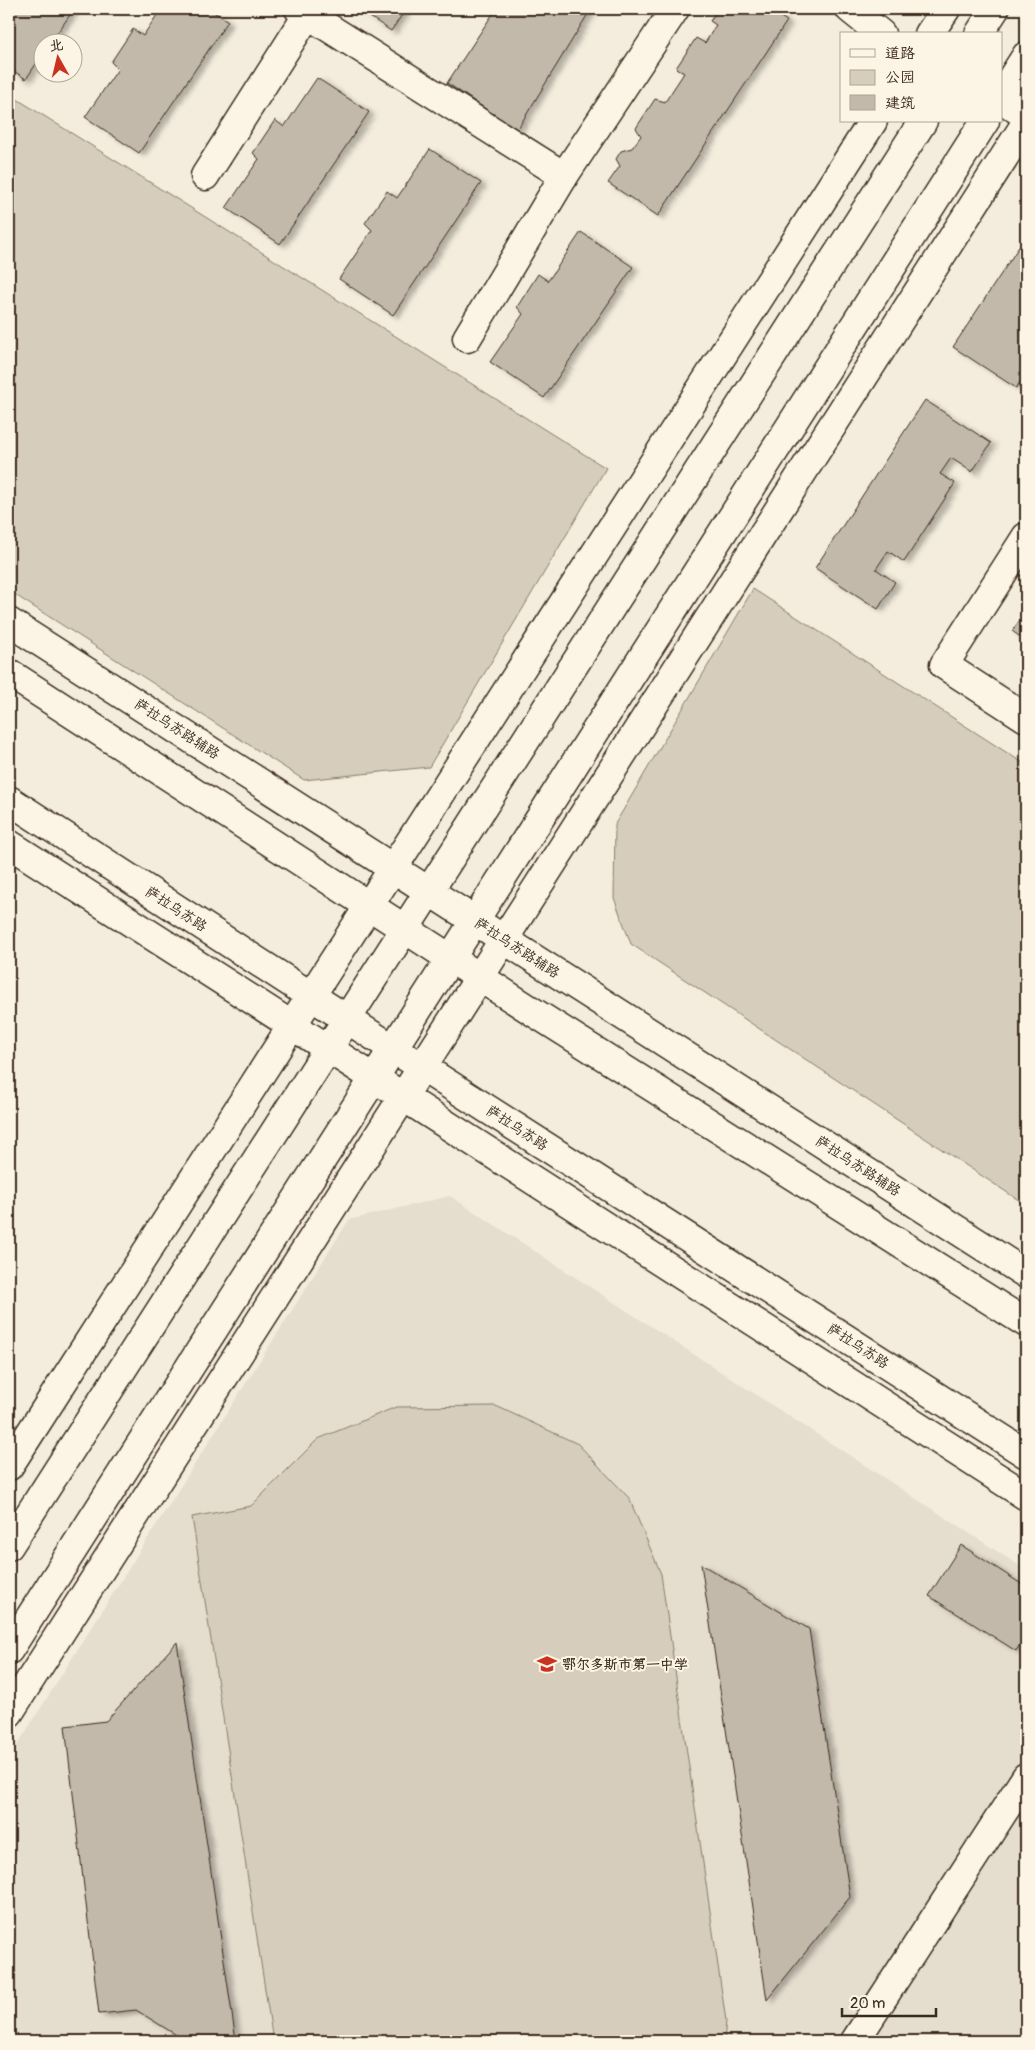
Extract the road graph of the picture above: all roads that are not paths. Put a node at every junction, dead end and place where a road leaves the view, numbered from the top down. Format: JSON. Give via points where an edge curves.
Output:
{"nodes":[{"id":1,"x":675,"y":9,"type":"edge"},
{"id":2,"x":850,"y":9,"type":"edge"},
{"id":3,"x":946,"y":9,"type":"edge"},
{"id":4,"x":995,"y":9,"type":"edge"},
{"id":5,"x":304,"y":11,"type":"edge"},
{"id":6,"x":879,"y":32,"type":"edge"},
{"id":7,"x":930,"y":32,"type":"edge"},
{"id":8,"x":980,"y":32,"type":"edge"},
{"id":9,"x":1026,"y":56,"type":"edge"},
{"id":10,"x":1002,"y":94,"type":"edge"},
{"id":11,"x":1002,"y":97,"type":"edge"},
{"id":12,"x":1026,"y":116,"type":"edge"},
{"id":13,"x":872,"y":122,"type":"edge"},
{"id":14,"x":922,"y":122,"type":"edge"},
{"id":15,"x":984,"y":122,"type":"edge"},
{"id":16,"x":1026,"y":123,"type":"edge"},
{"id":17,"x":205,"y":176,"type":"dead end"},
{"id":18,"x":564,"y":176,"type":"junction"},
{"id":19,"x":467,"y":338,"type":"dead end"},
{"id":20,"x":1026,"y":537,"type":"edge"},
{"id":21,"x":9,"y":622,"type":"edge"},
{"id":22,"x":9,"y":673,"type":"edge"},
{"id":23,"x":1026,"y":718,"type":"edge"},
{"id":24,"x":9,"y":800,"type":"edge"},
{"id":25,"x":9,"y":844,"type":"edge"},
{"id":26,"x":393,"y":868,"type":"junction"},
{"id":27,"x":429,"y":891,"type":"junction"},
{"id":28,"x":369,"y":906,"type":"junction"},
{"id":29,"x":475,"y":921,"type":"junction"},
{"id":30,"x":405,"y":928,"type":"junction"},
{"id":31,"x":504,"y":939,"type":"junction"},
{"id":32,"x":450,"y":958,"type":"junction"},
{"id":33,"x":480,"y":977,"type":"junction"},
{"id":34,"x":311,"y":996,"type":"junction"},
{"id":35,"x":347,"y":1019,"type":"junction"},
{"id":36,"x":292,"y":1025,"type":"junction"},
{"id":37,"x":328,"y":1048,"type":"junction"},
{"id":38,"x":393,"y":1049,"type":"junction"},
{"id":39,"x":422,"y":1067,"type":"junction"},
{"id":40,"x":374,"y":1078,"type":"junction"},
{"id":41,"x":403,"y":1097,"type":"junction"},
{"id":42,"x":1026,"y":1274,"type":"edge"},
{"id":43,"x":1026,"y":1323,"type":"edge"},
{"id":44,"x":1026,"y":1454,"type":"edge"},
{"id":45,"x":9,"y":1466,"type":"edge"},
{"id":46,"x":1026,"y":1496,"type":"edge"},
{"id":47,"x":9,"y":1546,"type":"edge"},
{"id":48,"x":9,"y":1650,"type":"edge"},
{"id":49,"x":9,"y":1714,"type":"edge"},
{"id":50,"x":1026,"y":1777,"type":"edge"},
{"id":51,"x":863,"y":2038,"type":"edge"}],
"edges":[{"from":1,"to":18,"type":"street"},
{"from":2,"to":6,"type":"street"},
{"from":3,"to":7,"type":"street"},
{"from":4,"to":8,"type":"street"},
{"from":5,"to":17,"type":"street"},
{"from":5,"to":18,"type":"street"},
{"from":9,"to":10,"type":"street"},
{"from":11,"to":12,"type":"street"},
{"from":13,"to":26,"type":"street"},
{"from":14,"to":27,"type":"street"},
{"from":15,"to":29,"type":"street"},
{"from":16,"to":31,"type":"street"},
{"from":18,"to":19,"type":"street"},
{"from":20,"to":23,"type":"street","via":[[944,664]]},
{"from":21,"to":26,"type":"street","name":"萨拉乌苏路辅路"},
{"from":22,"to":28,"type":"street"},
{"from":24,"to":34,"type":"street","name":"萨拉乌苏路"},
{"from":25,"to":36,"type":"street"},
{"from":26,"to":27,"type":"street","name":"萨拉乌苏路辅路"},
{"from":26,"to":28,"type":"street"},
{"from":27,"to":29,"type":"street","name":"萨拉乌苏路辅路"},
{"from":27,"to":30,"type":"street"},
{"from":28,"to":30,"type":"street"},
{"from":28,"to":34,"type":"street"},
{"from":29,"to":31,"type":"street","name":"萨拉乌苏路辅路"},
{"from":29,"to":32,"type":"street"},
{"from":30,"to":32,"type":"street"},
{"from":30,"to":35,"type":"street"},
{"from":31,"to":33,"type":"street"},
{"from":31,"to":42,"type":"street","name":"萨拉乌苏路辅路"},
{"from":32,"to":33,"type":"street"},
{"from":32,"to":38,"type":"street"},
{"from":33,"to":39,"type":"street"},
{"from":33,"to":43,"type":"street"},
{"from":34,"to":35,"type":"street","name":"萨拉乌苏路"},
{"from":34,"to":36,"type":"street"},
{"from":35,"to":37,"type":"street"},
{"from":35,"to":38,"type":"street","name":"萨拉乌苏路"},
{"from":36,"to":37,"type":"street"},
{"from":36,"to":45,"type":"street"},
{"from":37,"to":40,"type":"street"},
{"from":37,"to":47,"type":"street"},
{"from":38,"to":39,"type":"street","name":"萨拉乌苏路"},
{"from":38,"to":40,"type":"street"},
{"from":39,"to":41,"type":"street"},
{"from":39,"to":44,"type":"street","name":"萨拉乌苏路"},
{"from":40,"to":41,"type":"street"},
{"from":40,"to":48,"type":"street"},
{"from":41,"to":46,"type":"street"},
{"from":41,"to":49,"type":"street"},
{"from":50,"to":51,"type":"street"}]}
